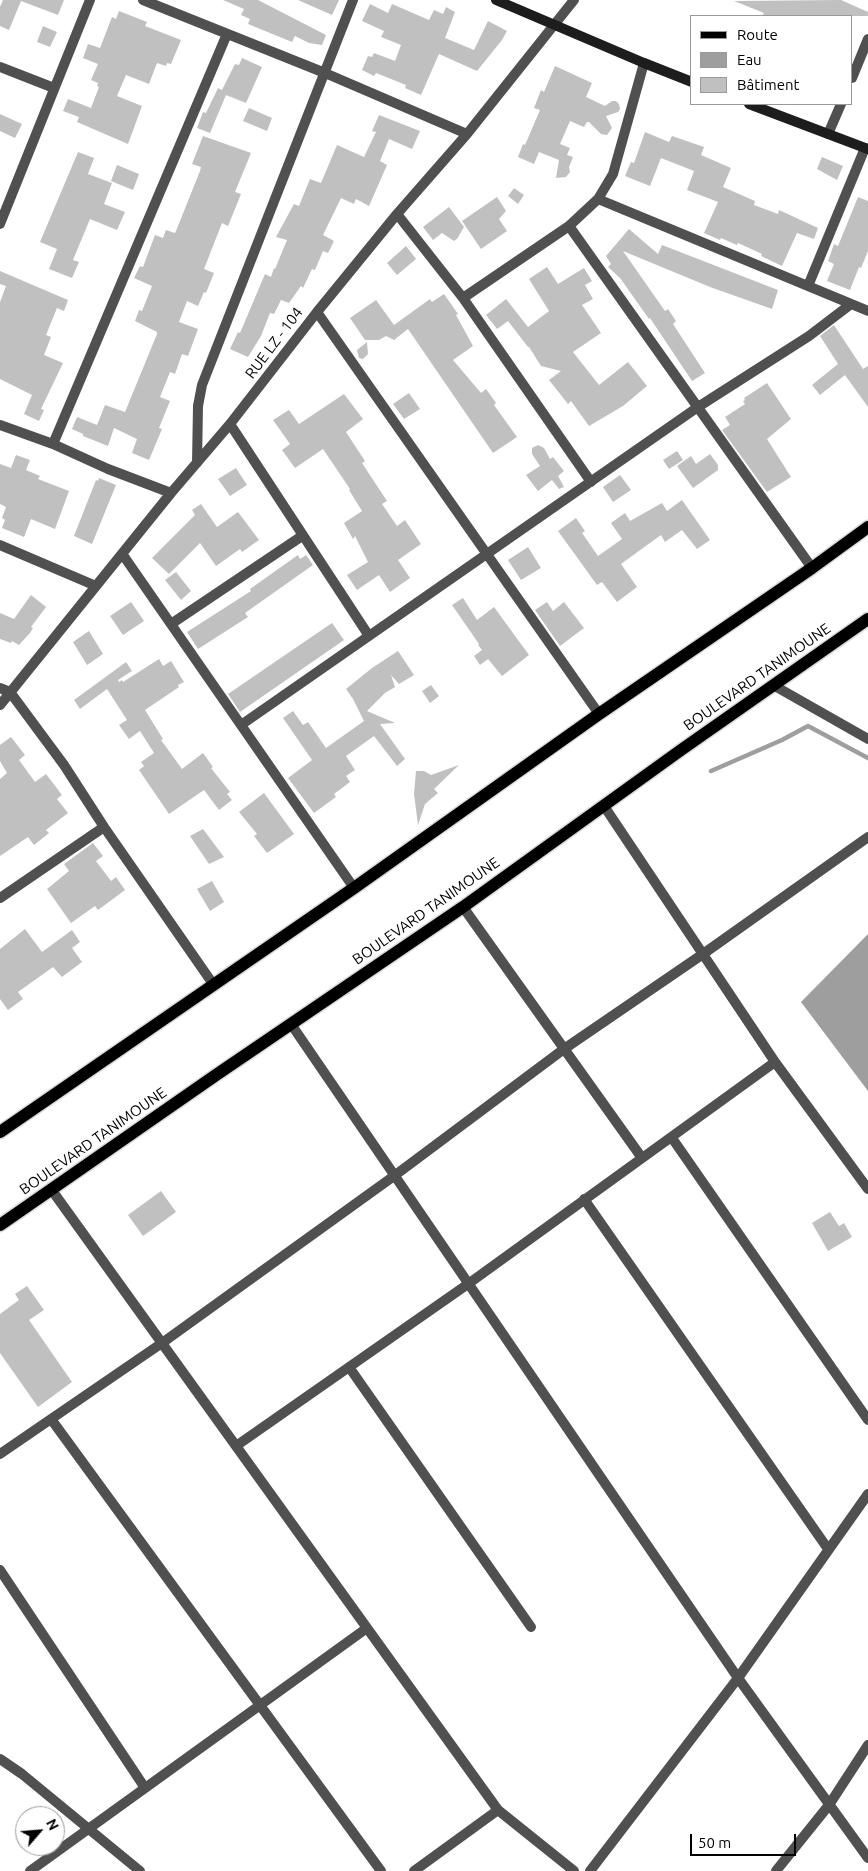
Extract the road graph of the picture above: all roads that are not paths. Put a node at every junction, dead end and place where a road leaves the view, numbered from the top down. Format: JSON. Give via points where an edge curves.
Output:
{"nodes":[{"id":1,"x":90,"y":0,"type":"edge"},
{"id":2,"x":143,"y":0,"type":"edge"},
{"id":3,"x":353,"y":0,"type":"edge"},
{"id":4,"x":496,"y":0,"type":"edge"},
{"id":5,"x":574,"y":0,"type":"edge"},
{"id":6,"x":556,"y":24,"type":"junction"},
{"id":7,"x":227,"y":34,"type":"junction"},
{"id":8,"x":868,"y":39,"type":"edge"},
{"id":9,"x":644,"y":64,"type":"junction"},
{"id":10,"x":0,"y":67,"type":"edge"},
{"id":11,"x":325,"y":73,"type":"junction"},
{"id":12,"x":853,"y":76,"type":"edge"},
{"id":13,"x":690,"y":81,"type":"edge"},
{"id":14,"x":54,"y":88,"type":"junction"},
{"id":15,"x":752,"y":105,"type":"edge"},
{"id":16,"x":841,"y":105,"type":"edge"},
{"id":17,"x":467,"y":134,"type":"junction"},
{"id":18,"x":828,"y":134,"type":"junction"},
{"id":19,"x":867,"y":149,"type":"edge"},
{"id":20,"x":598,"y":199,"type":"junction"},
{"id":21,"x":397,"y":214,"type":"junction"},
{"id":22,"x":0,"y":224,"type":"edge"},
{"id":23,"x":569,"y":226,"type":"junction"},
{"id":24,"x":808,"y":286,"type":"junction"},
{"id":25,"x":463,"y":298,"type":"junction"},
{"id":26,"x":851,"y":304,"type":"junction"},
{"id":27,"x":868,"y":311,"type":"edge"},
{"id":28,"x":317,"y":312,"type":"junction"},
{"id":29,"x":698,"y":407,"type":"junction"},
{"id":30,"x":0,"y":424,"type":"edge"},
{"id":31,"x":230,"y":424,"type":"junction"},
{"id":32,"x":53,"y":444,"type":"junction"},
{"id":33,"x":197,"y":463,"type":"junction"},
{"id":34,"x":591,"y":482,"type":"junction"},
{"id":35,"x":171,"y":493,"type":"junction"},
{"id":36,"x":868,"y":527,"type":"edge"},
{"id":37,"x":302,"y":536,"type":"junction"},
{"id":38,"x":0,"y":545,"type":"edge"},
{"id":39,"x":123,"y":555,"type":"junction"},
{"id":40,"x":487,"y":556,"type":"junction"},
{"id":41,"x":812,"y":568,"type":"junction"},
{"id":42,"x":96,"y":586,"type":"junction"},
{"id":43,"x":868,"y":619,"type":"edge"},
{"id":44,"x":171,"y":624,"type":"junction"},
{"id":45,"x":369,"y":636,"type":"junction"},
{"id":46,"x":773,"y":685,"type":"junction"},
{"id":47,"x":0,"y":688,"type":"edge"},
{"id":48,"x":10,"y":692,"type":"junction"},
{"id":49,"x":0,"y":705,"type":"edge"},
{"id":50,"x":599,"y":714,"type":"junction"},
{"id":51,"x":241,"y":725,"type":"junction"},
{"id":52,"x":868,"y":739,"type":"edge"},
{"id":53,"x":604,"y":806,"type":"junction"},
{"id":54,"x":104,"y":827,"type":"junction"},
{"id":55,"x":868,"y":837,"type":"edge"},
{"id":56,"x":354,"y":888,"type":"junction"},
{"id":57,"x":0,"y":898,"type":"edge"},
{"id":58,"x":462,"y":907,"type":"junction"},
{"id":59,"x":703,"y":954,"type":"junction"},
{"id":60,"x":213,"y":984,"type":"junction"},
{"id":61,"x":291,"y":1024,"type":"junction"},
{"id":62,"x":564,"y":1049,"type":"junction"},
{"id":63,"x":775,"y":1062,"type":"junction"},
{"id":64,"x":0,"y":1132,"type":"edge"},
{"id":65,"x":672,"y":1138,"type":"junction"},
{"id":66,"x":642,"y":1158,"type":"junction"},
{"id":67,"x":394,"y":1176,"type":"junction"},
{"id":68,"x":51,"y":1189,"type":"junction"},
{"id":69,"x":868,"y":1189,"type":"edge"},
{"id":70,"x":584,"y":1200,"type":"junction"},
{"id":71,"x":0,"y":1225,"type":"edge"},
{"id":72,"x":468,"y":1284,"type":"junction"},
{"id":73,"x":162,"y":1343,"type":"junction"},
{"id":74,"x":349,"y":1367,"type":"junction"},
{"id":75,"x":51,"y":1419,"type":"junction"},
{"id":76,"x":868,"y":1420,"type":"edge"},
{"id":77,"x":236,"y":1446,"type":"junction"},
{"id":78,"x":1,"y":1449,"type":"edge"},
{"id":79,"x":868,"y":1494,"type":"edge"},
{"id":80,"x":828,"y":1549,"type":"junction"},
{"id":81,"x":0,"y":1570,"type":"edge"},
{"id":82,"x":532,"y":1626,"type":"dead end"},
{"id":83,"x":367,"y":1628,"type":"junction"},
{"id":84,"x":738,"y":1678,"type":"junction"},
{"id":85,"x":260,"y":1706,"type":"junction"},
{"id":86,"x":868,"y":1745,"type":"edge"},
{"id":87,"x":0,"y":1759,"type":"edge"},
{"id":88,"x":146,"y":1788,"type":"junction"},
{"id":89,"x":830,"y":1805,"type":"junction"},
{"id":90,"x":498,"y":1810,"type":"junction"},
{"id":91,"x":88,"y":1829,"type":"junction"},
{"id":92,"x":868,"y":1858,"type":"edge"},
{"id":93,"x":30,"y":1871,"type":"edge"},
{"id":94,"x":140,"y":1871,"type":"edge"},
{"id":95,"x":381,"y":1871,"type":"edge"},
{"id":96,"x":414,"y":1871,"type":"edge"},
{"id":97,"x":574,"y":1871,"type":"edge"},
{"id":98,"x":590,"y":1871,"type":"edge"},
{"id":99,"x":776,"y":1871,"type":"edge"}],
"edges":[{"from":1,"to":14,"type":"street"},
{"from":2,"to":7,"type":"street"},
{"from":3,"to":11,"type":"street"},
{"from":4,"to":6,"type":"street"},
{"from":5,"to":6,"type":"street","name":"RUE LZ - 104"},
{"from":6,"to":9,"type":"street"},
{"from":6,"to":17,"type":"street","name":"RUE LZ - 104"},
{"from":7,"to":11,"type":"street"},
{"from":7,"to":32,"type":"street"},
{"from":8,"to":12,"type":"street"},
{"from":9,"to":13,"type":"street"},
{"from":9,"to":20,"type":"street","via":[[613,174]]},
{"from":10,"to":14,"type":"street"},
{"from":11,"to":17,"type":"street"},
{"from":11,"to":33,"type":"street","via":[[202,385],[198,406]]},
{"from":14,"to":22,"type":"street"},
{"from":15,"to":18,"type":"street"},
{"from":16,"to":18,"type":"street"},
{"from":17,"to":21,"type":"street","name":"RUE LZ - 104"},
{"from":18,"to":19,"type":"street"},
{"from":19,"to":24,"type":"street"},
{"from":20,"to":23,"type":"street"},
{"from":20,"to":24,"type":"street"},
{"from":21,"to":25,"type":"street"},
{"from":21,"to":28,"type":"street","name":"RUE LZ - 104"},
{"from":23,"to":25,"type":"street"},
{"from":23,"to":29,"type":"street"},
{"from":24,"to":26,"type":"street"},
{"from":25,"to":34,"type":"street"},
{"from":26,"to":27,"type":"street"},
{"from":26,"to":29,"type":"street","via":[[809,336]]},
{"from":28,"to":31,"type":"street","name":"RUE LZ - 104"},
{"from":28,"to":40,"type":"street"},
{"from":29,"to":34,"type":"street"},
{"from":29,"to":41,"type":"street"},
{"from":30,"to":32,"type":"street"},
{"from":31,"to":33,"type":"street","name":"RUE LZ - 104"},
{"from":31,"to":37,"type":"street"},
{"from":32,"to":35,"type":"street"},
{"from":33,"to":35,"type":"street","name":"RUE LZ - 104"},
{"from":34,"to":40,"type":"street"},
{"from":35,"to":39,"type":"street","name":"RUE LZ - 104"},
{"from":36,"to":41,"type":"main road"},
{"from":37,"to":44,"type":"street"},
{"from":37,"to":45,"type":"street"},
{"from":38,"to":42,"type":"street"},
{"from":39,"to":42,"type":"street","name":"RUE LZ - 104"},
{"from":39,"to":44,"type":"street"},
{"from":40,"to":45,"type":"street"},
{"from":40,"to":50,"type":"street"},
{"from":41,"to":50,"type":"main road"},
{"from":42,"to":48,"type":"street","name":"RUE LZ - 104"},
{"from":43,"to":46,"type":"main road","name":"BOULEVARD TANIMOUNE"},
{"from":44,"to":51,"type":"street"},
{"from":45,"to":51,"type":"street"},
{"from":46,"to":52,"type":"street"},
{"from":46,"to":53,"type":"main road","name":"BOULEVARD TANIMOUNE"},
{"from":47,"to":48,"type":"street"},
{"from":48,"to":49,"type":"street","name":"RUE LZ - 104"},
{"from":48,"to":54,"type":"street","via":[[64,765]]},
{"from":50,"to":56,"type":"main road"},
{"from":51,"to":56,"type":"street"},
{"from":53,"to":58,"type":"main road","name":"BOULEVARD TANIMOUNE"},
{"from":53,"to":59,"type":"street"},
{"from":54,"to":57,"type":"street"},
{"from":54,"to":60,"type":"street"},
{"from":55,"to":59,"type":"street"},
{"from":56,"to":60,"type":"main road"},
{"from":58,"to":61,"type":"main road","name":"BOULEVARD TANIMOUNE"},
{"from":58,"to":62,"type":"street"},
{"from":59,"to":62,"type":"street"},
{"from":59,"to":63,"type":"street"},
{"from":60,"to":64,"type":"main road"},
{"from":61,"to":67,"type":"street"},
{"from":61,"to":68,"type":"main road","name":"BOULEVARD TANIMOUNE"},
{"from":62,"to":66,"type":"street"},
{"from":62,"to":67,"type":"street"},
{"from":63,"to":65,"type":"street"},
{"from":63,"to":69,"type":"street"},
{"from":65,"to":66,"type":"street"},
{"from":65,"to":76,"type":"street"},
{"from":66,"to":70,"type":"street"},
{"from":67,"to":72,"type":"street"},
{"from":67,"to":73,"type":"street"},
{"from":68,"to":71,"type":"main road","name":"BOULEVARD TANIMOUNE"},
{"from":68,"to":73,"type":"street"},
{"from":70,"to":72,"type":"street"},
{"from":70,"to":80,"type":"street"},
{"from":72,"to":74,"type":"street"},
{"from":72,"to":84,"type":"street"},
{"from":73,"to":75,"type":"street"},
{"from":73,"to":77,"type":"street"},
{"from":74,"to":77,"type":"street"},
{"from":74,"to":82,"type":"street"},
{"from":75,"to":78,"type":"street"},
{"from":75,"to":85,"type":"street"},
{"from":77,"to":83,"type":"street"},
{"from":79,"to":80,"type":"street"},
{"from":80,"to":84,"type":"street"},
{"from":81,"to":88,"type":"street"},
{"from":83,"to":85,"type":"street"},
{"from":83,"to":90,"type":"street"},
{"from":84,"to":89,"type":"street"},
{"from":84,"to":98,"type":"street"},
{"from":85,"to":88,"type":"street"},
{"from":85,"to":95,"type":"street"},
{"from":86,"to":89,"type":"street"},
{"from":87,"to":91,"type":"street"},
{"from":88,"to":91,"type":"street"},
{"from":89,"to":92,"type":"street"},
{"from":89,"to":99,"type":"street"},
{"from":90,"to":96,"type":"street"},
{"from":90,"to":97,"type":"street"},
{"from":91,"to":93,"type":"street"},
{"from":91,"to":94,"type":"street"}]}
